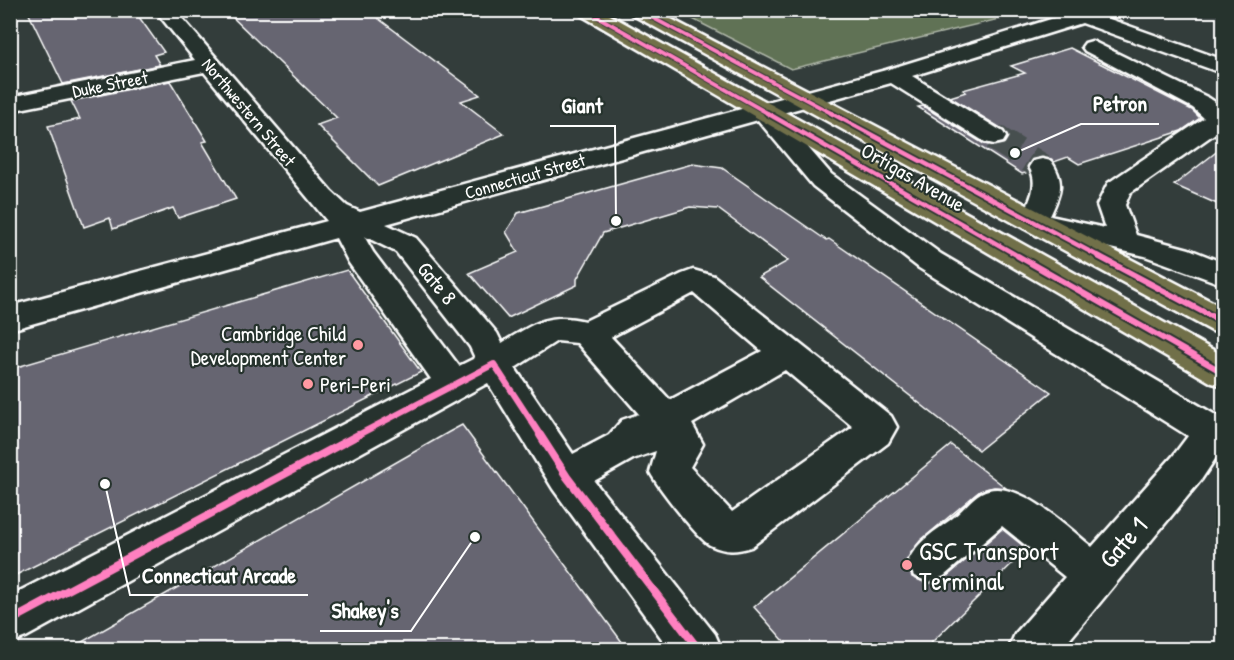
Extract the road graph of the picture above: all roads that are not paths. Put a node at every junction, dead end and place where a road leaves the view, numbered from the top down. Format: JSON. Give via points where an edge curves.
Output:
{"nodes":[{"id":1,"x":164,"y":10,"type":"edge"},
{"id":2,"x":586,"y":10,"type":"edge"},
{"id":3,"x":638,"y":10,"type":"edge"},
{"id":4,"x":1108,"y":10,"type":"edge"},
{"id":5,"x":1085,"y":17,"type":"junction"},
{"id":6,"x":1092,"y":47,"type":"dead end"},
{"id":7,"x":209,"y":64,"type":"junction"},
{"id":8,"x":1224,"y":68,"type":"edge"},
{"id":9,"x":894,"y":75,"type":"junction"},
{"id":10,"x":802,"y":99,"type":"junction"},
{"id":11,"x":10,"y":104,"type":"edge"},
{"id":12,"x":762,"y":110,"type":"junction"},
{"id":13,"x":994,"y":137,"type":"tunnel mouth"},
{"id":14,"x":1042,"y":167,"type":"dead end"},
{"id":15,"x":347,"y":220,"type":"junction"},
{"id":16,"x":1034,"y":222,"type":"junction"},
{"id":17,"x":1124,"y":242,"type":"junction"},
{"id":18,"x":1224,"y":275,"type":"edge"},
{"id":19,"x":10,"y":318,"type":"edge"},
{"id":20,"x":1224,"y":323,"type":"edge"},
{"id":21,"x":588,"y":334,"type":"junction"},
{"id":22,"x":786,"y":353,"type":"junction"},
{"id":23,"x":494,"y":364,"type":"junction"},
{"id":24,"x":1224,"y":373,"type":"edge"},
{"id":25,"x":453,"y":384,"type":"junction"},
{"id":26,"x":665,"y":421,"type":"junction"},
{"id":27,"x":1218,"y":435,"type":"edge"},
{"id":28,"x":567,"y":477,"type":"junction"},
{"id":29,"x":929,"y":562,"type":"dead end"},
{"id":30,"x":1095,"y":575,"type":"junction"},
{"id":31,"x":10,"y":621,"type":"edge"},
{"id":32,"x":699,"y":650,"type":"edge"},
{"id":33,"x":1030,"y":650,"type":"edge"}],
"edges":[{"from":1,"to":7,"type":"street","name":"Northwestern Street"},
{"from":2,"to":12,"type":"main road","name":"Ortigas Avenue"},
{"from":3,"to":10,"type":"main road","name":"Ortigas Avenue"},
{"from":4,"to":5,"type":"street","name":"Connecticut Street"},
{"from":5,"to":8,"type":"street"},
{"from":5,"to":9,"type":"street","name":"Connecticut Street"},
{"from":6,"to":17,"type":"street","via":[[1215,113],[1216,121],[1118,189],[1110,205]]},
{"from":7,"to":11,"type":"street","name":"Duke Street"},
{"from":7,"to":15,"type":"street","name":"Northwestern Street","via":[[321,197]]},
{"from":9,"to":10,"type":"street","name":"Connecticut Street"},
{"from":9,"to":13,"type":"street"},
{"from":10,"to":12,"type":"street","name":"Connecticut Street"},
{"from":10,"to":16,"type":"main road","name":"Ortigas Avenue"},
{"from":12,"to":15,"type":"street","name":"Connecticut Street"},
{"from":12,"to":24,"type":"main road","name":"Ortigas Avenue"},
{"from":12,"to":27,"type":"street","via":[[822,180],[930,261]]},
{"from":14,"to":16,"type":"street","via":[[1049,181]]},
{"from":15,"to":19,"type":"street","name":"Connecticut Street"},
{"from":15,"to":23,"type":"street","name":"Gate 8","via":[[406,244],[485,342]]},
{"from":15,"to":25,"type":"street","via":[[360,256]]},
{"from":16,"to":17,"type":"street"},
{"from":16,"to":20,"type":"main road","name":"Ortigas Avenue"},
{"from":17,"to":18,"type":"street","via":[[1199,263]]},
{"from":21,"to":22,"type":"street","via":[[691,281],[698,281]]},
{"from":21,"to":23,"type":"street","via":[[551,329]]},
{"from":21,"to":26,"type":"street"},
{"from":22,"to":26,"type":"street"},
{"from":22,"to":26,"type":"street","via":[[877,424],[878,430],[736,533],[722,530],[670,472],[672,458],[684,444]]},
{"from":23,"to":25,"type":"street"},
{"from":23,"to":28,"type":"street","name":"Gate 8"},
{"from":25,"to":31,"type":"street"},
{"from":26,"to":28,"type":"street","via":[[642,441],[622,446]]},
{"from":27,"to":30,"type":"street","name":"Gate 1"},
{"from":28,"to":32,"type":"street","name":"Gate 8"},
{"from":29,"to":30,"type":"street","via":[[995,506],[1005,506]]},
{"from":30,"to":33,"type":"street","name":"Gate 1"}]}
